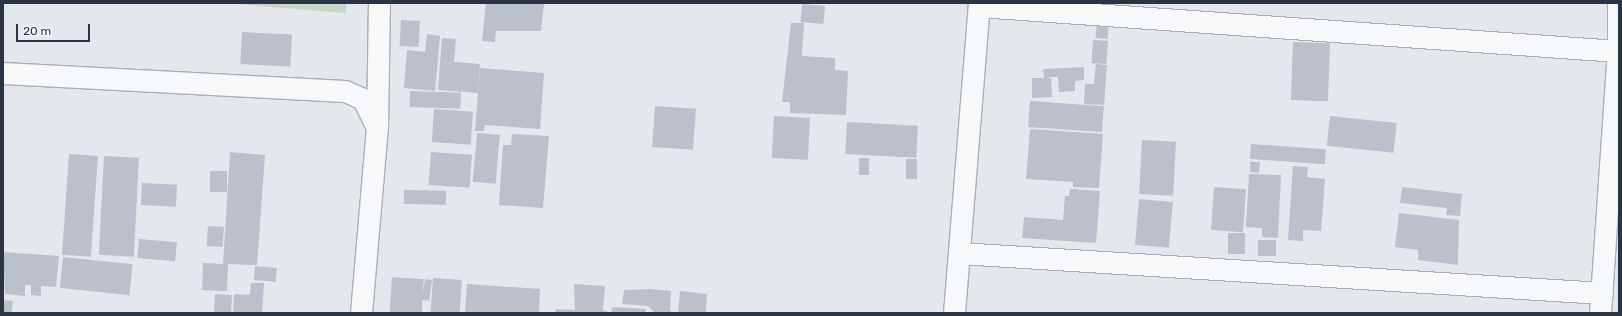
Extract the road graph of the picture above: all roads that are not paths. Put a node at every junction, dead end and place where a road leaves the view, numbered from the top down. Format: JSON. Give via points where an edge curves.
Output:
{"nodes":[{"id":1,"x":379,"y":3,"type":"edge"},
{"id":2,"x":1618,"y":3,"type":"edge"},
{"id":3,"x":979,"y":4,"type":"edge"},
{"id":4,"x":1618,"y":51,"type":"edge"},
{"id":5,"x":3,"y":73,"type":"edge"},
{"id":6,"x":377,"y":128,"type":"junction"},
{"id":7,"x":959,"y":253,"type":"junction"},
{"id":8,"x":1601,"y":303,"type":"edge"},
{"id":9,"x":361,"y":313,"type":"edge"},
{"id":10,"x":954,"y":313,"type":"edge"}],
"edges":[{"from":1,"to":6,"type":"street"},
{"from":2,"to":4,"type":"street"},
{"from":3,"to":4,"type":"street"},
{"from":3,"to":7,"type":"street"},
{"from":4,"to":8,"type":"street"},
{"from":5,"to":6,"type":"street","via":[[345,91],[363,99]]},
{"from":6,"to":9,"type":"street"},
{"from":7,"to":8,"type":"street"},
{"from":7,"to":10,"type":"street"}]}
